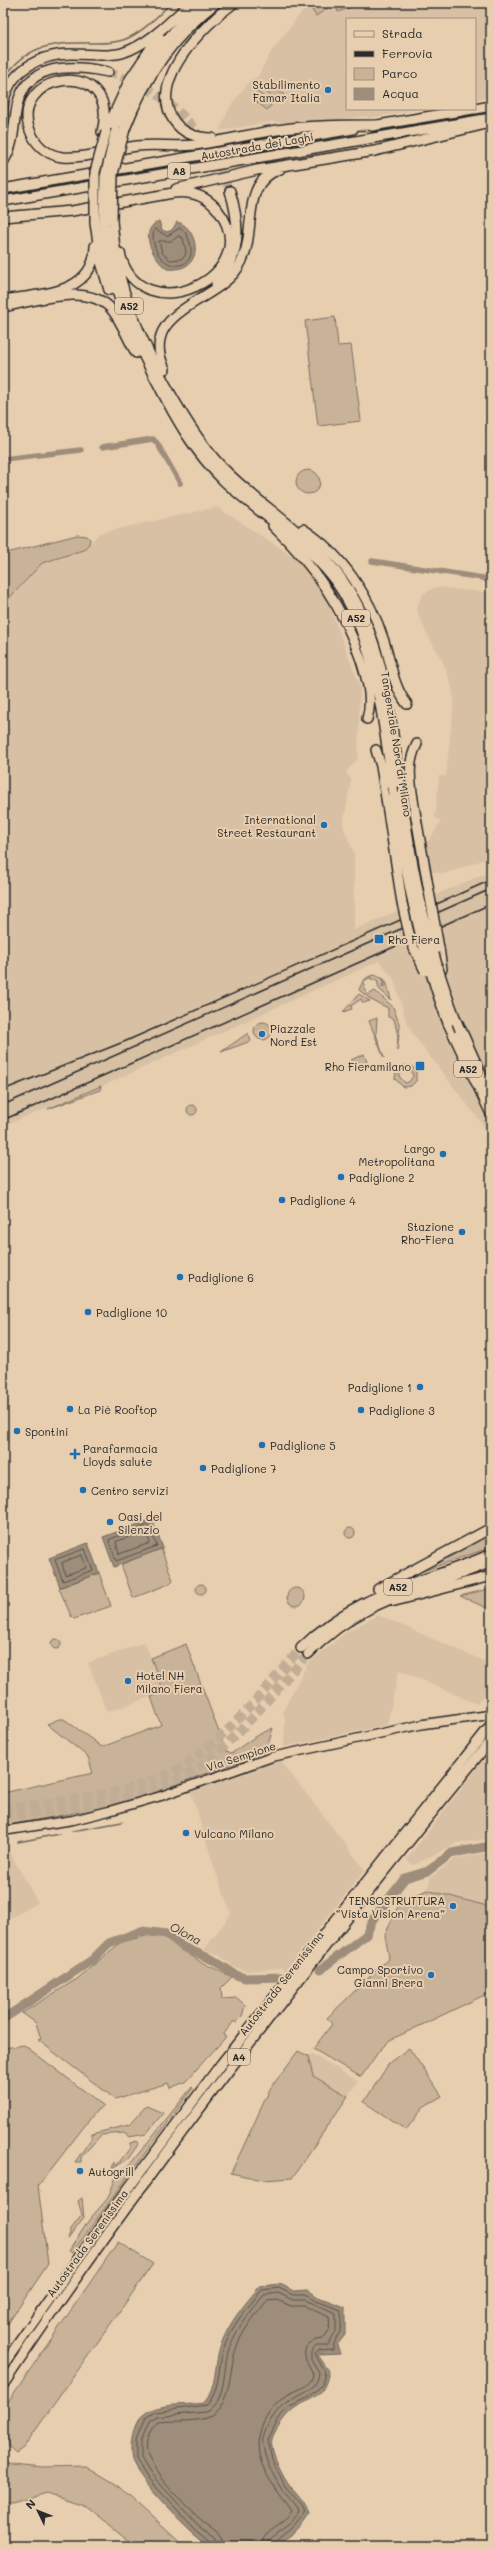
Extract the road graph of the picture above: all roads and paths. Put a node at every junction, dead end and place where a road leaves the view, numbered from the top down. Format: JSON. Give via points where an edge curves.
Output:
{"nodes":[{"id":1,"x":203,"y":3,"type":"edge"},
{"id":2,"x":216,"y":3,"type":"edge"},
{"id":3,"x":234,"y":3,"type":"edge"},
{"id":4,"x":188,"y":5,"type":"edge"},
{"id":5,"x":108,"y":72,"type":"tunnel mouth"},
{"id":6,"x":491,"y":106,"type":"edge"},
{"id":7,"x":476,"y":109,"type":"edge"},
{"id":8,"x":468,"y":110,"type":"edge"},
{"id":9,"x":491,"y":118,"type":"edge"},
{"id":10,"x":491,"y":123,"type":"edge"},
{"id":11,"x":377,"y":125,"type":"junction"},
{"id":12,"x":121,"y":130,"type":"junction"},
{"id":13,"x":104,"y":132,"type":"junction"},
{"id":14,"x":259,"y":134,"type":"junction"},
{"id":15,"x":3,"y":140,"type":"edge"},
{"id":16,"x":316,"y":161,"type":"junction"},
{"id":17,"x":3,"y":162,"type":"edge"},
{"id":18,"x":3,"y":189,"type":"edge"},
{"id":19,"x":230,"y":191,"type":"tunnel mouth"},
{"id":20,"x":146,"y":198,"type":"junction"},
{"id":21,"x":3,"y":201,"type":"edge"},
{"id":22,"x":3,"y":217,"type":"edge"},
{"id":23,"x":104,"y":222,"type":"junction"},
{"id":24,"x":3,"y":300,"type":"edge"},
{"id":25,"x":188,"y":305,"type":"junction"},
{"id":26,"x":3,"y":307,"type":"edge"},
{"id":27,"x":136,"y":353,"type":"junction"},
{"id":28,"x":163,"y":386,"type":"junction"},
{"id":29,"x":185,"y":418,"type":"junction"},
{"id":30,"x":239,"y":494,"type":"junction"},
{"id":31,"x":276,"y":512,"type":"junction"},
{"id":32,"x":407,"y":704,"type":"dead end"},
{"id":33,"x":367,"y":719,"type":"dead end"},
{"id":34,"x":417,"y":744,"type":"dead end"},
{"id":35,"x":376,"y":750,"type":"dead end"},
{"id":36,"x":448,"y":1023,"type":"junction"},
{"id":37,"x":460,"y":1030,"type":"junction"},
{"id":38,"x":491,"y":1096,"type":"edge"},
{"id":39,"x":491,"y":1114,"type":"edge"},
{"id":40,"x":491,"y":1527,"type":"edge"},
{"id":41,"x":491,"y":1554,"type":"edge"},
{"id":42,"x":491,"y":1562,"type":"edge"},
{"id":43,"x":491,"y":1575,"type":"edge"},
{"id":44,"x":337,"y":1628,"type":"junction"},
{"id":45,"x":313,"y":1637,"type":"junction"},
{"id":46,"x":489,"y":1715,"type":"dead end"},
{"id":47,"x":491,"y":1725,"type":"edge"},
{"id":48,"x":491,"y":1740,"type":"edge"},
{"id":49,"x":3,"y":1831,"type":"edge"},
{"id":50,"x":3,"y":2365,"type":"edge"},
{"id":51,"x":3,"y":2385,"type":"edge"}],
"edges":[{"from":1,"to":12,"type":"highway","name":"Tangenziale Nord di Milano","number":"A52","via":[[173,32],[152,59],[135,87]]},
{"from":2,"to":12,"type":"highway","name":"Tangenziale Nord di Milano","number":"A52","via":[[194,21],[161,60]]},
{"from":3,"to":14,"type":"highway","via":[[210,23],[182,56],[170,82],[168,106],[174,122],[194,136],[210,138]]},
{"from":4,"to":13,"type":"highway","via":[[145,53]]},
{"from":4,"to":15,"type":"highway","via":[[145,42],[125,52],[106,55],[64,54],[29,64],[15,78],[6,95],[3,107]]},
{"from":5,"to":17,"type":"highway","via":[[88,67],[64,66],[50,69],[36,78],[19,99],[12,144]]},
{"from":6,"to":7,"type":"highway","name":"Autostrada dei Laghi","number":"A8"},
{"from":8,"to":11,"type":"highway","name":"Autostrada dei Laghi","number":"A8"},
{"from":9,"to":21,"type":"highway","name":"Autostrada dei Laghi","number":"A8"},
{"from":10,"to":16,"type":"highway","via":[[375,151]]},
{"from":11,"to":14,"type":"highway","via":[[296,128]]},
{"from":11,"to":18,"type":"highway","name":"Autostrada dei Laghi","number":"A8"},
{"from":12,"to":23,"type":"highway","name":"Tangenziale Nord di Milano","number":"A52","bridge":true,"via":[[111,199]]},
{"from":12,"to":23,"type":"highway","name":"Tangenziale Nord di Milano","number":"A52","bridge":true,"via":[[105,177]]},
{"from":13,"to":14,"type":"highway","via":[[105,117],[102,103],[94,90],[81,82],[70,79],[52,82],[41,89],[31,103],[28,118],[32,136],[45,150],[60,156],[71,157],[141,146],[196,145]]},
{"from":13,"to":23,"type":"highway","bridge":true,"via":[[96,166],[93,206]]},
{"from":16,"to":20,"type":"highway","via":[[228,176]]},
{"from":16,"to":25,"type":"highway","via":[[279,170],[262,180],[252,200],[249,242],[242,263],[217,289]]},
{"from":19,"to":25,"type":"highway","via":[[236,210],[238,231],[233,257],[220,280]]},
{"from":20,"to":22,"type":"highway","via":[[78,210]]},
{"from":20,"to":23,"type":"highway","via":[[190,192],[203,197],[216,209],[226,227],[228,244],[221,267],[208,281],[192,290],[173,293],[155,291],[141,284],[129,273]]},
{"from":23,"to":24,"type":"highway","via":[[89,271],[81,280],[59,291]]},
{"from":23,"to":27,"type":"highway","via":[[106,281]]},
{"from":23,"to":28,"type":"highway","name":"Tangenziale Nord di Milano","number":"A52","via":[[108,256],[118,300],[133,335]]},
{"from":25,"to":29,"type":"highway","via":[[169,320],[163,329],[160,344],[162,362]]},
{"from":26,"to":27,"type":"highway","via":[[71,295],[94,297],[112,311]]},
{"from":27,"to":28,"type":"highway"},
{"from":28,"to":29,"type":"highway"},
{"from":28,"to":30,"type":"highway","name":"Tangenziale Nord di Milano","number":"A52","via":[[188,438],[209,465]]},
{"from":29,"to":31,"type":"highway","name":"Tangenziale Nord di Milano","number":"A52","via":[[220,466]]},
{"from":30,"to":33,"type":"highway","via":[[283,536],[321,579],[342,614],[364,670],[370,700]]},
{"from":30,"to":36,"type":"highway","name":"Tangenziale Nord di Milano","number":"A52","bridge":true,"via":[[318,559],[342,592],[361,629],[379,693],[410,895],[426,961]]},
{"from":31,"to":32,"type":"highway","via":[[321,541],[338,558],[364,596],[388,655],[397,689]]},
{"from":31,"to":37,"type":"highway","name":"Tangenziale Nord di Milano","number":"A52","bridge":true,"via":[[334,567],[358,606],[372,638],[386,696],[418,896],[433,957]]},
{"from":34,"to":37,"type":"highway","bridge":true,"via":[[411,754],[409,766],[414,806],[442,968]]},
{"from":35,"to":36,"type":"highway","bridge":true,"via":[[381,766],[399,887],[412,942],[434,998]]},
{"from":36,"to":39,"type":"highway","name":"Tangenziale Nord di Milano","number":"A52"},
{"from":37,"to":38,"type":"highway","name":"Tangenziale Nord di Milano","number":"A52"},
{"from":40,"to":45,"type":"highway","via":[[344,1608]]},
{"from":41,"to":45,"type":"highway","number":"A52","via":[[373,1597],[339,1616]]},
{"from":42,"to":44,"type":"highway","number":"A52","via":[[385,1599]]},
{"from":43,"to":44,"type":"highway","via":[[391,1602]]},
{"from":44,"to":45,"type":"highway","number":"A52","via":[[305,1651]]},
{"from":46,"to":49,"type":"main road","name":"Via Sempione","via":[[424,1724],[272,1757],[161,1796],[114,1809],[73,1820]]},
{"from":47,"to":50,"type":"highway","name":"Autostrada Serenissima","number":"A4","via":[[221,2064]]},
{"from":48,"to":51,"type":"highway","name":"Autostrada Serenissima","number":"A4","via":[[229,2070],[102,2242]]}]}
